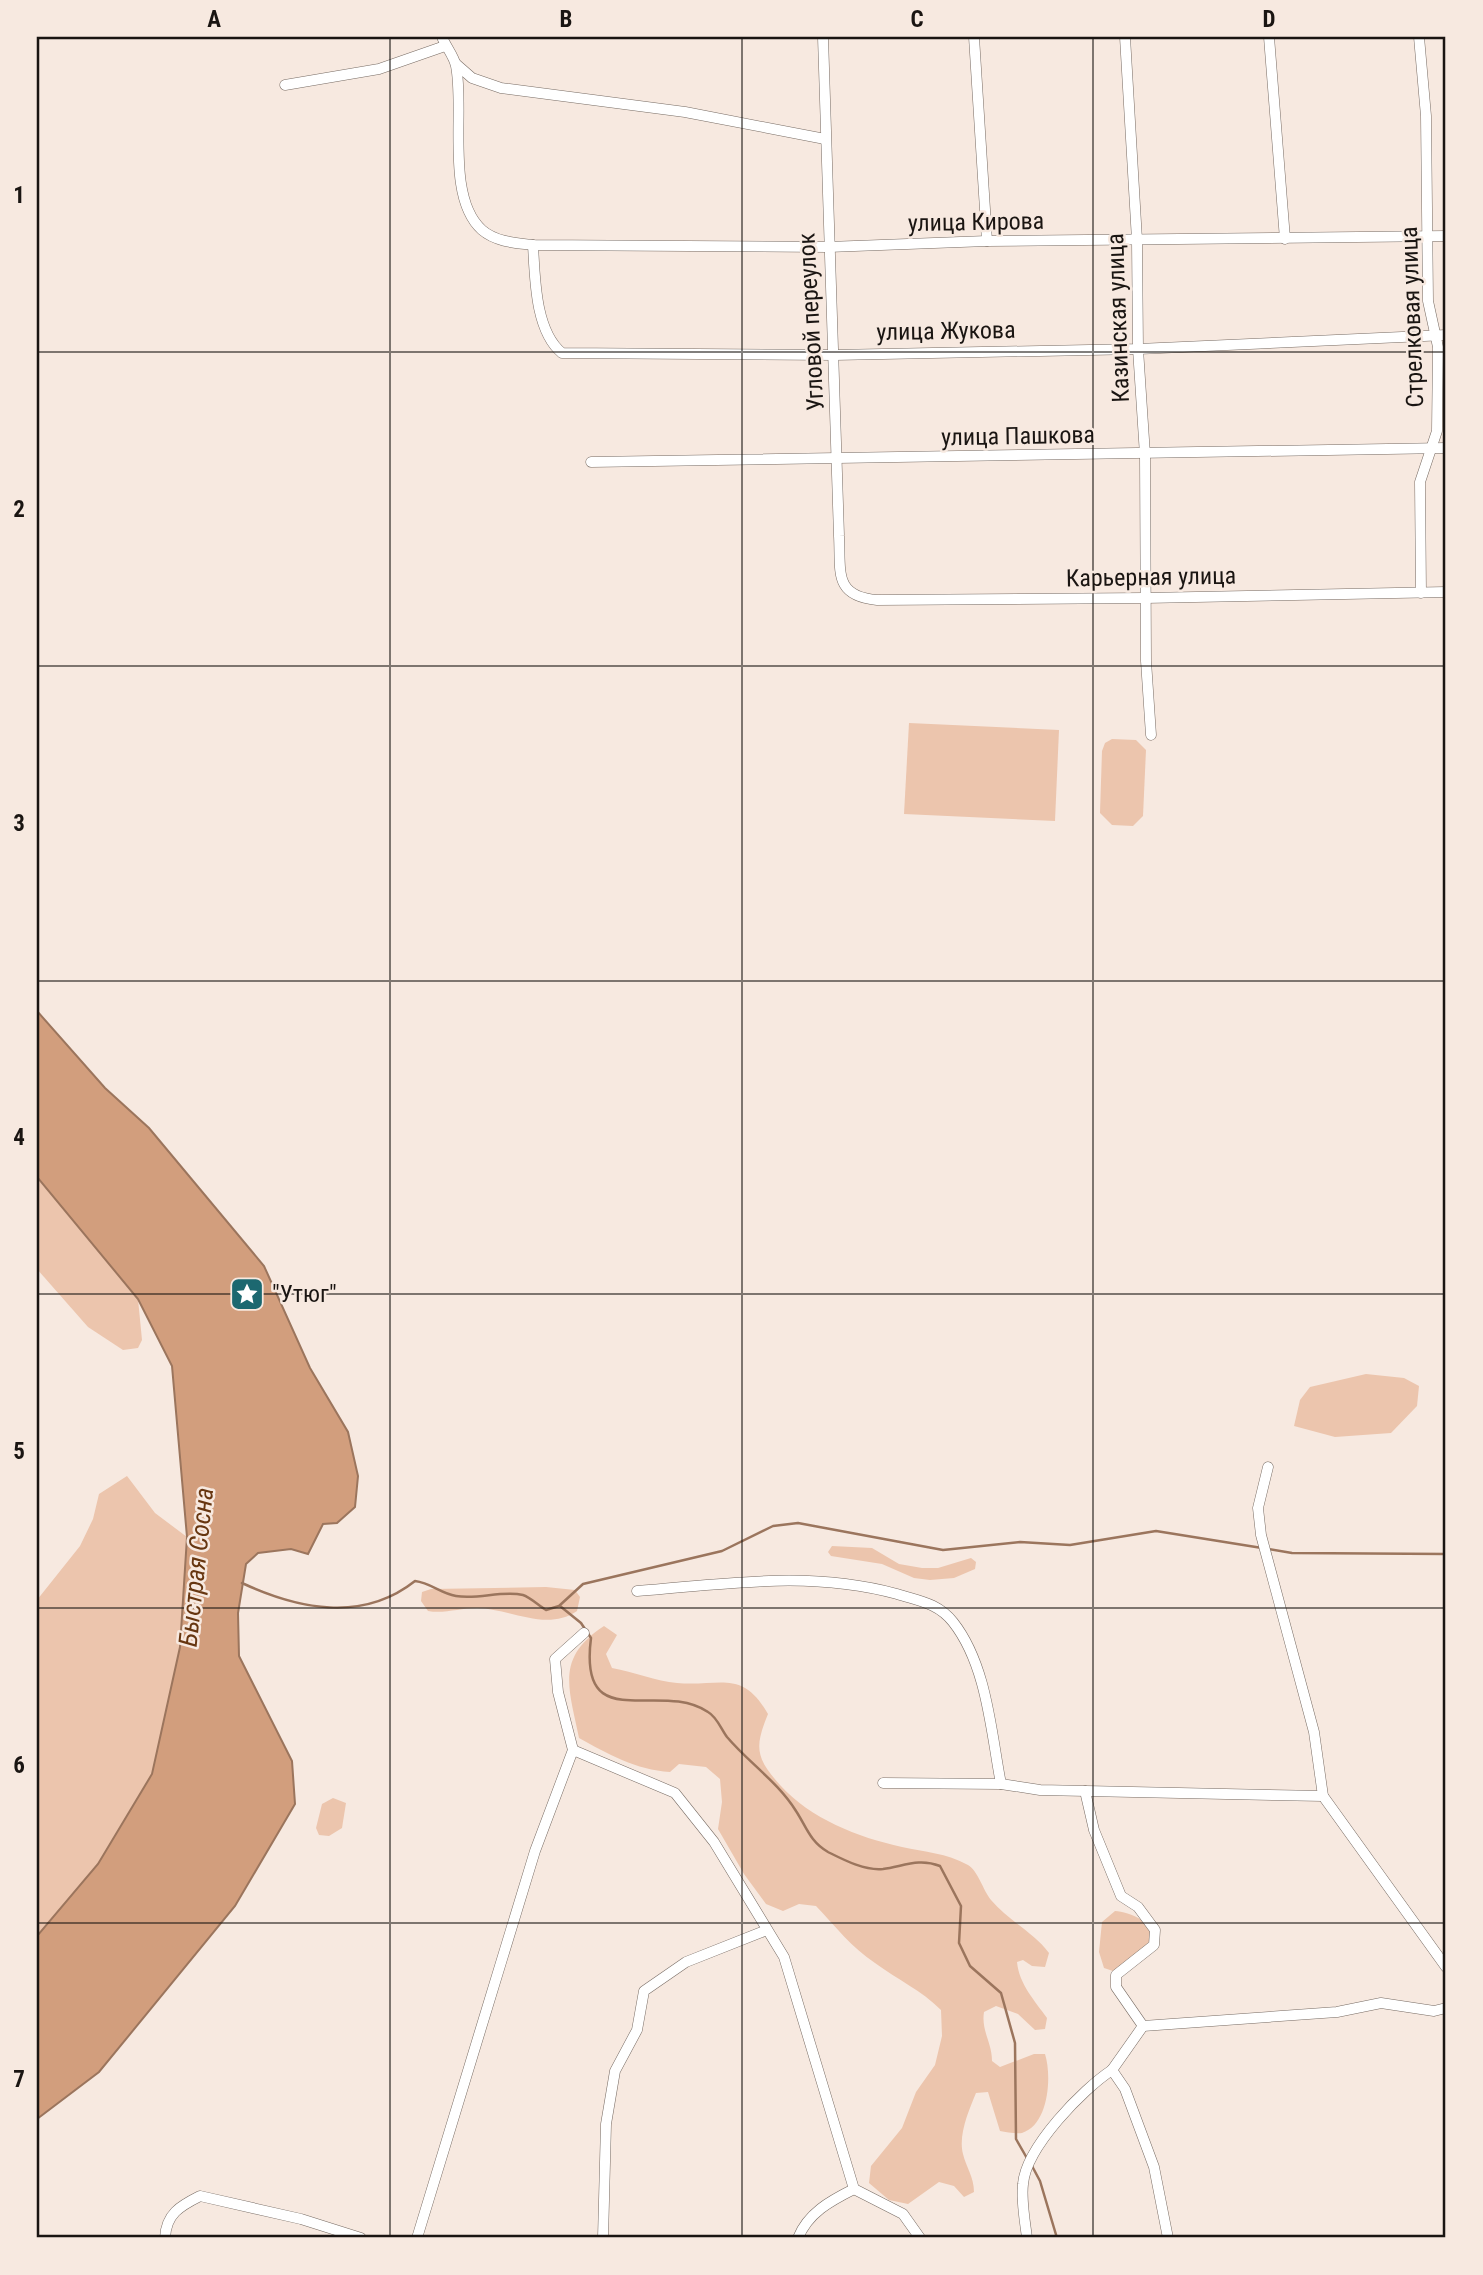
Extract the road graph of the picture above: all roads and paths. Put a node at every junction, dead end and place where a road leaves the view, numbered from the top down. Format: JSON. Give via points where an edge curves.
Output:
{"nodes":[{"id":1,"x":823,"y":37,"type":"edge"},
{"id":2,"x":974,"y":37,"type":"edge"},
{"id":3,"x":1125,"y":37,"type":"edge"},
{"id":4,"x":1269,"y":37,"type":"edge"},
{"id":5,"x":1419,"y":37,"type":"edge"},
{"id":6,"x":444,"y":41,"type":"edge"},
{"id":7,"x":456,"y":64,"type":"junction"},
{"id":8,"x":285,"y":85,"type":"dead end"},
{"id":9,"x":825,"y":139,"type":"junction"},
{"id":10,"x":1446,"y":236,"type":"edge"},
{"id":11,"x":1429,"y":237,"type":"junction"},
{"id":12,"x":1285,"y":239,"type":"junction"},
{"id":13,"x":1137,"y":240,"type":"junction"},
{"id":14,"x":987,"y":241,"type":"junction"},
{"id":15,"x":533,"y":245,"type":"junction"},
{"id":16,"x":828,"y":247,"type":"junction"},
{"id":17,"x":1435,"y":335,"type":"junction"},
{"id":18,"x":1446,"y":335,"type":"edge"},
{"id":19,"x":1138,"y":349,"type":"junction"},
{"id":20,"x":834,"y":355,"type":"junction"},
{"id":21,"x":1430,"y":449,"type":"junction"},
{"id":22,"x":1446,"y":449,"type":"edge"},
{"id":23,"x":1145,"y":455,"type":"junction"},
{"id":24,"x":837,"y":460,"type":"junction"},
{"id":25,"x":590,"y":462,"type":"dead end"},
{"id":26,"x":1446,"y":592,"type":"edge"},
{"id":27,"x":1421,"y":593,"type":"junction"},
{"id":28,"x":857,"y":598,"type":"joint"},
{"id":29,"x":1145,"y":598,"type":"junction"},
{"id":30,"x":1151,"y":735,"type":"dead end"},
{"id":31,"x":1268,"y":1467,"type":"dead end"},
{"id":32,"x":638,"y":1591,"type":"dead end"},
{"id":33,"x":584,"y":1633,"type":"dead end"},
{"id":34,"x":573,"y":1750,"type":"junction"},
{"id":35,"x":883,"y":1783,"type":"dead end"},
{"id":36,"x":1000,"y":1784,"type":"junction"},
{"id":37,"x":1085,"y":1791,"type":"junction"},
{"id":38,"x":1323,"y":1796,"type":"junction"},
{"id":39,"x":767,"y":1930,"type":"junction"},
{"id":40,"x":1446,"y":1966,"type":"edge"},
{"id":41,"x":1446,"y":2008,"type":"edge"},
{"id":42,"x":1143,"y":2026,"type":"junction"},
{"id":43,"x":1112,"y":2070,"type":"junction"},
{"id":44,"x":854,"y":2189,"type":"junction"},
{"id":45,"x":165,"y":2238,"type":"edge"},
{"id":46,"x":361,"y":2238,"type":"edge"},
{"id":47,"x":417,"y":2238,"type":"edge"},
{"id":48,"x":603,"y":2238,"type":"edge"},
{"id":49,"x":798,"y":2238,"type":"edge"},
{"id":50,"x":919,"y":2238,"type":"edge"},
{"id":51,"x":1027,"y":2238,"type":"edge"},
{"id":52,"x":1168,"y":2238,"type":"edge"}],
"edges":[{"from":1,"to":9,"type":"street","name":"Угловой переулок"},
{"from":2,"to":14,"type":"street"},
{"from":3,"to":13,"type":"street","name":"Казинская улица"},
{"from":4,"to":12,"type":"street"},
{"from":5,"to":11,"type":"street","name":"Стрелковая улица"},
{"from":6,"to":7,"type":"street"},
{"from":6,"to":8,"type":"street","via":[[379,69]]},
{"from":7,"to":9,"type":"street","via":[[479,82],[501,89],[685,112]]},
{"from":7,"to":15,"type":"street","name":"улица Кирова","via":[[460,177],[469,211],[482,230],[506,242]]},
{"from":9,"to":16,"type":"street","name":"Угловой переулок"},
{"from":10,"to":11,"type":"street","name":"улица Кирова"},
{"from":11,"to":12,"type":"street","name":"улица Кирова"},
{"from":11,"to":17,"type":"street","name":"Стрелковая улица","via":[[1428,301]]},
{"from":12,"to":13,"type":"street","name":"улица Кирова"},
{"from":13,"to":14,"type":"street","name":"улица Кирова"},
{"from":13,"to":19,"type":"street","name":"Казинская улица"},
{"from":14,"to":16,"type":"street","name":"улица Кирова"},
{"from":15,"to":16,"type":"street","name":"улица Кирова"},
{"from":15,"to":20,"type":"street","name":"улица Жукова","via":[[543,319],[552,345],[562,353]]},
{"from":16,"to":20,"type":"street","name":"Угловой переулок"},
{"from":17,"to":18,"type":"street","name":"улица Жукова"},
{"from":17,"to":19,"type":"street","name":"улица Жукова"},
{"from":17,"to":21,"type":"street","name":"Стрелковая улица","via":[[1437,430]]},
{"from":19,"to":20,"type":"street","name":"улица Жукова"},
{"from":19,"to":23,"type":"street","name":"Казинская улица"},
{"from":20,"to":24,"type":"street","name":"Угловой переулок"},
{"from":21,"to":22,"type":"street","name":"улица Пашкова"},
{"from":21,"to":23,"type":"street","name":"улица Пашкова"},
{"from":21,"to":27,"type":"street","name":"Стрелковая улица","via":[[1420,482]]},
{"from":23,"to":24,"type":"street","name":"улица Пашкова"},
{"from":23,"to":29,"type":"street","name":"Казинская улица"},
{"from":24,"to":25,"type":"street","name":"улица Пашкова"},
{"from":24,"to":28,"type":"street","name":"Угловой переулок","via":[[841,582]]},
{"from":26,"to":27,"type":"street","name":"Карьерная улица"},
{"from":27,"to":29,"type":"street","name":"Карьерная улица"},
{"from":28,"to":29,"type":"street","name":"Карьерная улица"},
{"from":29,"to":30,"type":"street","name":"Казинская улица"},
{"from":31,"to":38,"type":"street","via":[[1258,1508],[1261,1535],[1314,1732]]},
{"from":32,"to":36,"type":"street","via":[[825,1580],[859,1584],[936,1605],[963,1638],[973,1661]]},
{"from":33,"to":34,"type":"street","via":[[555,1659]]},
{"from":34,"to":39,"type":"street","via":[[675,1793],[714,1842]]},
{"from":34,"to":47,"type":"street","via":[[535,1851]]},
{"from":35,"to":36,"type":"street"},
{"from":36,"to":37,"type":"street"},
{"from":37,"to":38,"type":"street"},
{"from":37,"to":42,"type":"street","via":[[1094,1830],[1121,1896],[1138,1907],[1155,1930],[1154,1945],[1116,1976],[1116,1987]]},
{"from":38,"to":40,"type":"street"},
{"from":39,"to":44,"type":"street","via":[[784,1957]]},
{"from":39,"to":48,"type":"street","via":[[686,1962],[644,1991],[637,2030],[615,2071],[606,2124]]},
{"from":41,"to":42,"type":"street","via":[[1434,2011],[1381,2003],[1337,2012]]},
{"from":42,"to":43,"type":"street"},
{"from":43,"to":51,"type":"street","via":[[1090,2084],[1032,2158],[1023,2182]]},
{"from":43,"to":52,"type":"street","via":[[1125,2089],[1154,2167]]},
{"from":44,"to":49,"type":"street","via":[[828,2202],[803,2226]]},
{"from":44,"to":50,"type":"street","via":[[903,2214]]},
{"from":45,"to":46,"type":"street","via":[[166,2224],[178,2207],[200,2196]]}]}
